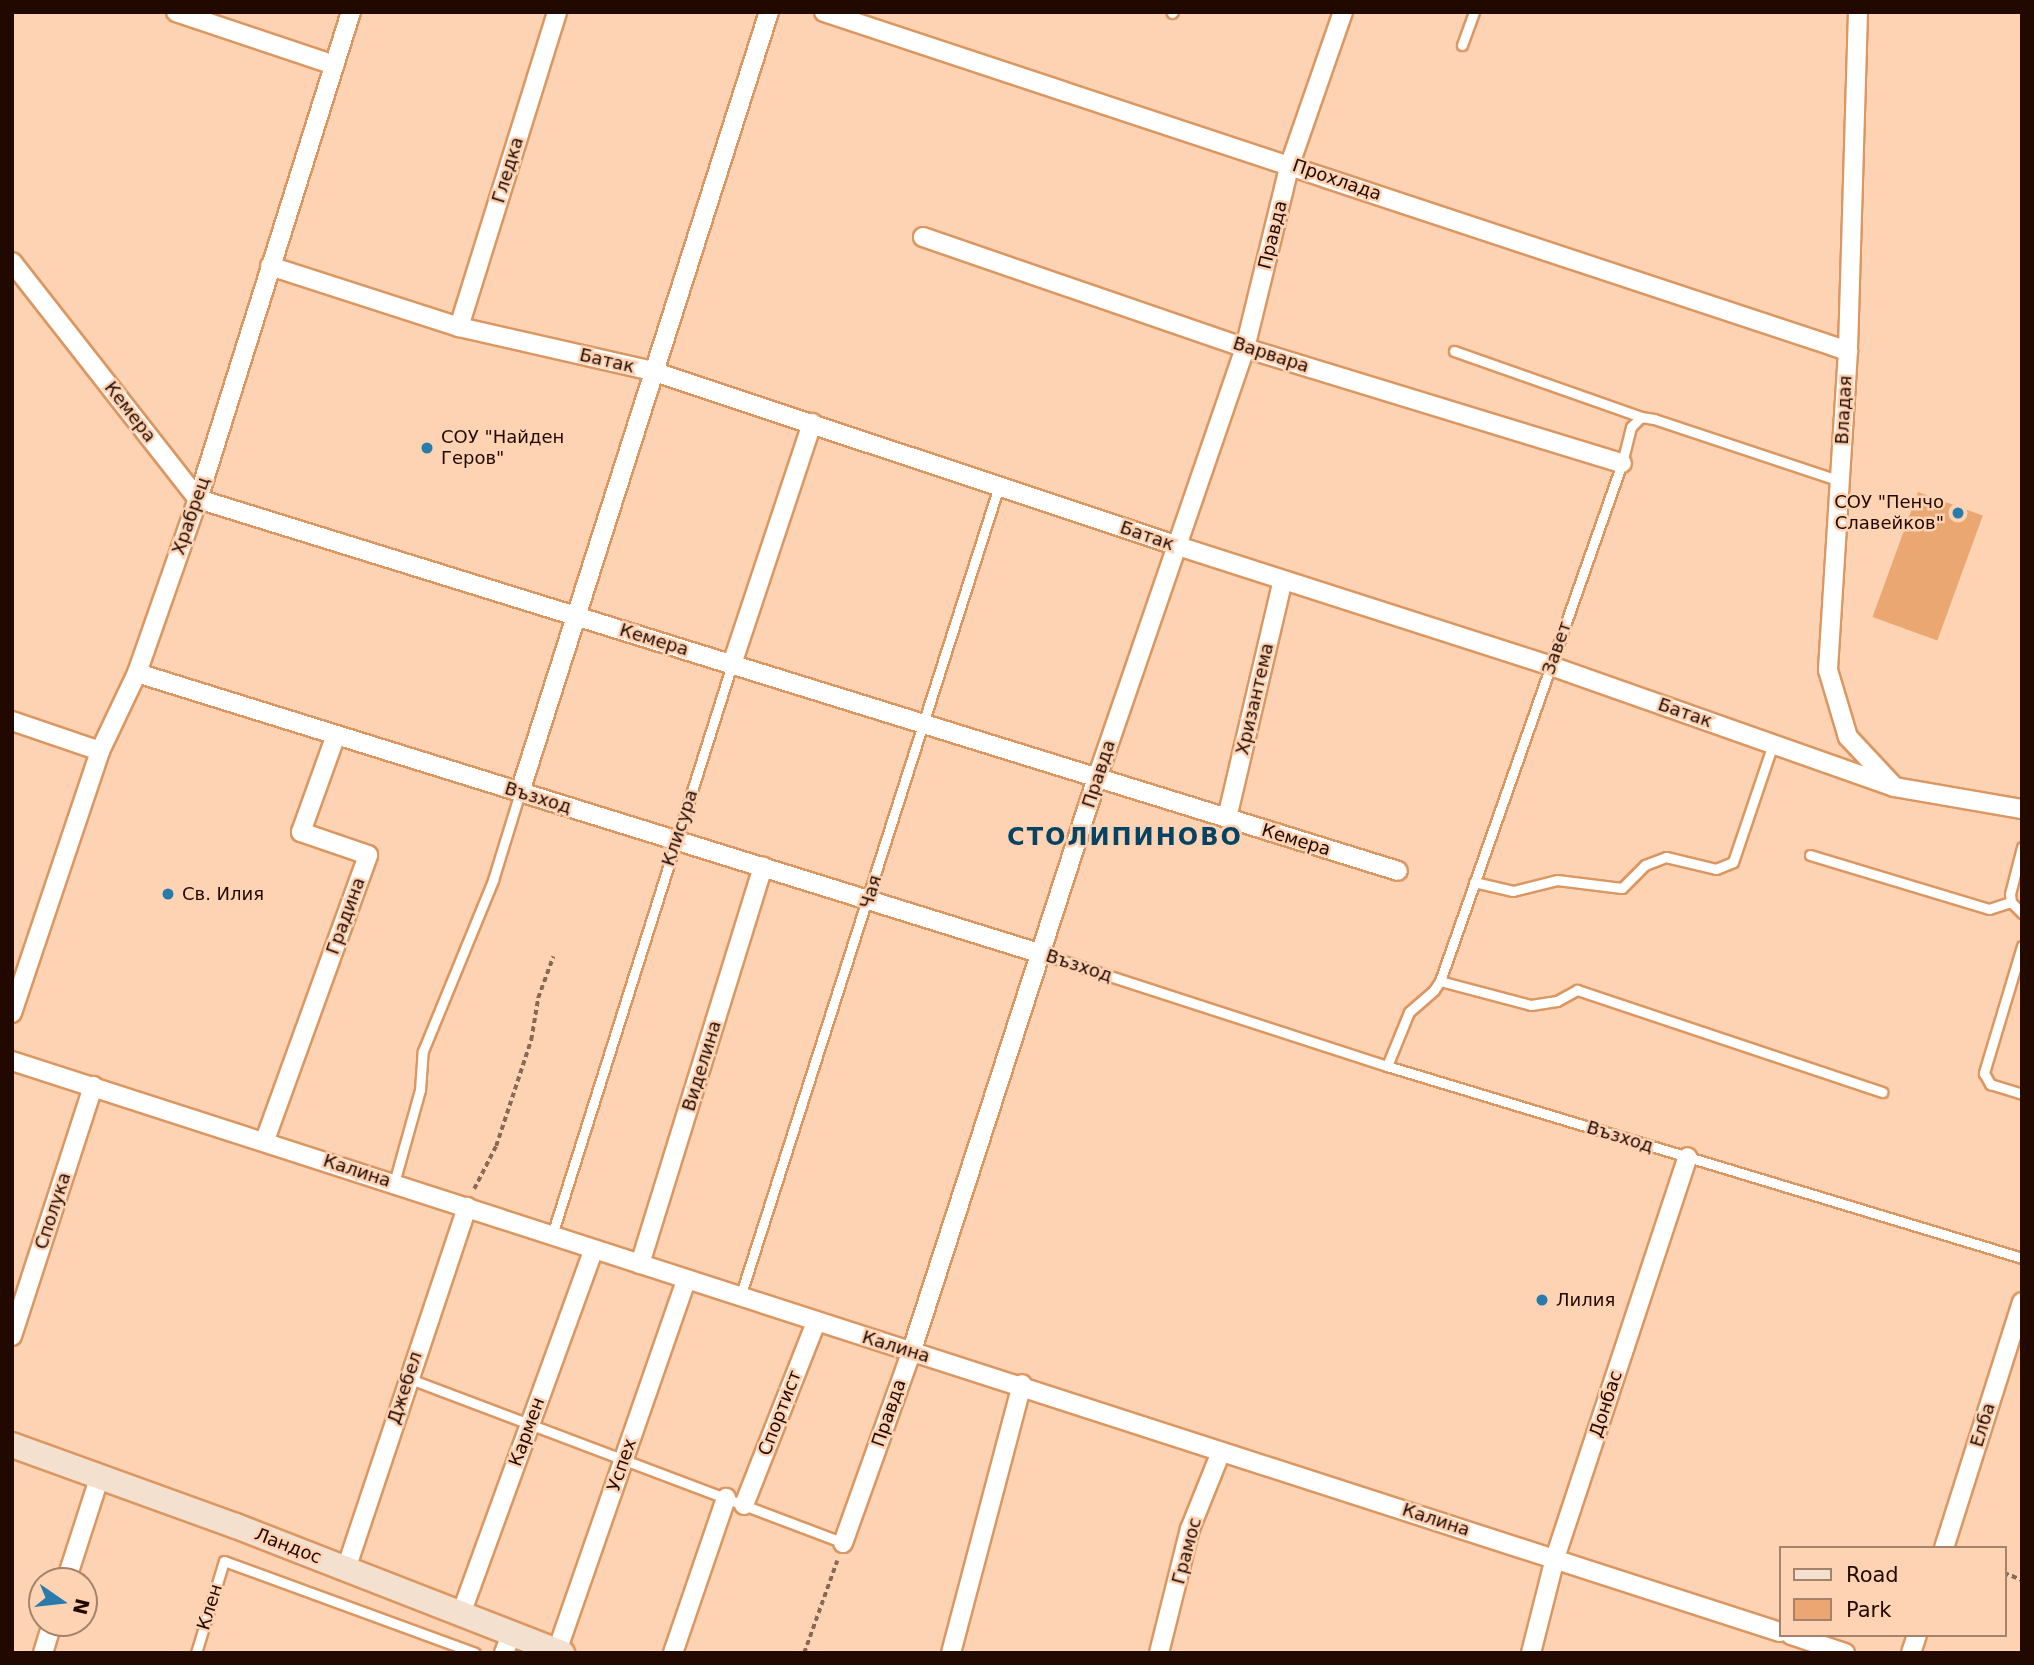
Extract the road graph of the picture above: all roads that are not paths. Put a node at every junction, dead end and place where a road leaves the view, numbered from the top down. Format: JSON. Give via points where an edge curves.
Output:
{"nodes":[{"id":1,"x":176,"y":12,"type":"edge"},
{"id":2,"x":351,"y":12,"type":"edge"},
{"id":3,"x":557,"y":12,"type":"edge"},
{"id":4,"x":768,"y":12,"type":"edge"},
{"id":5,"x":824,"y":12,"type":"edge"},
{"id":6,"x":1343,"y":12,"type":"edge"},
{"id":7,"x":1474,"y":12,"type":"edge"},
{"id":8,"x":1858,"y":12,"type":"edge"},
{"id":9,"x":1462,"y":45,"type":"dead end"},
{"id":10,"x":334,"y":65,"type":"junction"},
{"id":11,"x":1290,"y":164,"type":"junction"},
{"id":12,"x":923,"y":237,"type":"dead end"},
{"id":13,"x":12,"y":262,"type":"edge"},
{"id":14,"x":270,"y":266,"type":"junction"},
{"id":15,"x":460,"y":327,"type":"junction"},
{"id":16,"x":1245,"y":348,"type":"junction"},
{"id":17,"x":1454,"y":351,"type":"dead end"},
{"id":18,"x":1848,"y":351,"type":"junction"},
{"id":19,"x":652,"y":371,"type":"junction"},
{"id":20,"x":1641,"y":417,"type":"junction"},
{"id":21,"x":812,"y":423,"type":"junction"},
{"id":22,"x":1622,"y":463,"type":"junction"},
{"id":23,"x":1840,"y":481,"type":"junction"},
{"id":24,"x":999,"y":486,"type":"junction"},
{"id":25,"x":198,"y":499,"type":"junction"},
{"id":26,"x":1178,"y":546,"type":"junction"},
{"id":27,"x":1283,"y":580,"type":"junction"},
{"id":28,"x":577,"y":616,"type":"junction"},
{"id":29,"x":732,"y":664,"type":"junction"},
{"id":30,"x":1551,"y":666,"type":"junction"},
{"id":31,"x":137,"y":673,"type":"junction"},
{"id":32,"x":12,"y":721,"type":"edge"},
{"id":33,"x":921,"y":723,"type":"junction"},
{"id":34,"x":335,"y":735,"type":"junction"},
{"id":35,"x":1773,"y":744,"type":"junction"},
{"id":36,"x":100,"y":751,"type":"junction"},
{"id":37,"x":1097,"y":778,"type":"junction"},
{"id":38,"x":1894,"y":787,"type":"junction"},
{"id":39,"x":520,"y":792,"type":"junction"},
{"id":40,"x":2022,"y":809,"type":"edge"},
{"id":41,"x":1227,"y":818,"type":"junction"},
{"id":42,"x":677,"y":841,"type":"junction"},
{"id":43,"x":2022,"y":847,"type":"edge"},
{"id":44,"x":1810,"y":855,"type":"dead end"},
{"id":45,"x":763,"y":867,"type":"junction"},
{"id":46,"x":1398,"y":871,"type":"dead end"},
{"id":47,"x":1474,"y":882,"type":"junction"},
{"id":48,"x":869,"y":900,"type":"junction"},
{"id":49,"x":2011,"y":902,"type":"junction"},
{"id":50,"x":2022,"y":913,"type":"edge"},
{"id":51,"x":2022,"y":946,"type":"edge"},
{"id":52,"x":1042,"y":954,"type":"junction"},
{"id":53,"x":1440,"y":981,"type":"junction"},
{"id":54,"x":12,"y":1013,"type":"edge"},
{"id":55,"x":12,"y":1061,"type":"edge"},
{"id":56,"x":1387,"y":1066,"type":"junction"},
{"id":57,"x":93,"y":1086,"type":"junction"},
{"id":58,"x":1882,"y":1092,"type":"dead end"},
{"id":59,"x":2022,"y":1094,"type":"edge"},
{"id":60,"x":265,"y":1140,"type":"junction"},
{"id":61,"x":1688,"y":1157,"type":"junction"},
{"id":62,"x":394,"y":1183,"type":"junction"},
{"id":63,"x":467,"y":1207,"type":"junction"},
{"id":64,"x":552,"y":1235,"type":"junction"},
{"id":65,"x":594,"y":1249,"type":"junction"},
{"id":66,"x":2022,"y":1258,"type":"edge"},
{"id":67,"x":640,"y":1264,"type":"junction"},
{"id":68,"x":686,"y":1280,"type":"junction"},
{"id":69,"x":740,"y":1297,"type":"junction"},
{"id":70,"x":2022,"y":1302,"type":"edge"},
{"id":71,"x":816,"y":1322,"type":"junction"},
{"id":72,"x":12,"y":1336,"type":"edge"},
{"id":73,"x":911,"y":1353,"type":"junction"},
{"id":74,"x":408,"y":1378,"type":"junction"},
{"id":75,"x":1022,"y":1384,"type":"junction"},
{"id":76,"x":530,"y":1424,"type":"junction"},
{"id":77,"x":12,"y":1445,"type":"edge"},
{"id":78,"x":1221,"y":1452,"type":"junction"},
{"id":79,"x":624,"y":1459,"type":"junction"},
{"id":80,"x":100,"y":1476,"type":"junction"},
{"id":81,"x":726,"y":1498,"type":"junction"},
{"id":82,"x":744,"y":1504,"type":"junction"},
{"id":83,"x":843,"y":1543,"type":"joint"},
{"id":84,"x":1945,"y":1546,"type":"edge"},
{"id":85,"x":1555,"y":1558,"type":"junction"},
{"id":86,"x":71,"y":1567,"type":"edge"},
{"id":87,"x":346,"y":1569,"type":"junction"},
{"id":88,"x":461,"y":1614,"type":"junction"},
{"id":89,"x":1778,"y":1631,"type":"edge"},
{"id":90,"x":1797,"y":1637,"type":"edge"},
{"id":91,"x":508,"y":1644,"type":"edge"},
{"id":92,"x":560,"y":1652,"type":"edge"},
{"id":93,"x":196,"y":1653,"type":"edge"},
{"id":94,"x":475,"y":1653,"type":"edge"},
{"id":95,"x":673,"y":1653,"type":"edge"},
{"id":96,"x":951,"y":1653,"type":"edge"},
{"id":97,"x":1159,"y":1653,"type":"edge"},
{"id":98,"x":1531,"y":1653,"type":"edge"},
{"id":99,"x":1845,"y":1653,"type":"edge"}],
"edges":[{"from":1,"to":10,"type":"street"},
{"from":2,"to":10,"type":"street","name":"Храбрец"},
{"from":3,"to":15,"type":"street","name":"Гледка"},
{"from":4,"to":19,"type":"street"},
{"from":5,"to":11,"type":"street","name":"Прохлада"},
{"from":6,"to":11,"type":"street","name":"Правда"},
{"from":7,"to":9,"type":"lane"},
{"from":8,"to":18,"type":"street","name":"Владая"},
{"from":10,"to":14,"type":"street","name":"Храбрец"},
{"from":11,"to":16,"type":"street","name":"Правда"},
{"from":11,"to":18,"type":"street","name":"Прохлада"},
{"from":12,"to":16,"type":"street","name":"Варвара"},
{"from":13,"to":25,"type":"street","name":"Кемера"},
{"from":14,"to":15,"type":"street","name":"Батак"},
{"from":14,"to":25,"type":"street","name":"Храбрец"},
{"from":15,"to":19,"type":"street","name":"Батак"},
{"from":16,"to":22,"type":"street","name":"Варвара"},
{"from":16,"to":26,"type":"street","name":"Правда"},
{"from":17,"to":20,"type":"lane"},
{"from":18,"to":23,"type":"street","name":"Владая"},
{"from":19,"to":21,"type":"street","name":"Батак"},
{"from":19,"to":28,"type":"street"},
{"from":20,"to":22,"type":"lane","name":"Завет","via":[[1631,427]]},
{"from":20,"to":23,"type":"lane"},
{"from":21,"to":24,"type":"street","name":"Батак"},
{"from":21,"to":29,"type":"street","name":"Клисура"},
{"from":22,"to":30,"type":"lane","name":"Завет"},
{"from":23,"to":38,"type":"street","name":"Владая","via":[[1828,670],[1848,737]]},
{"from":24,"to":26,"type":"street","name":"Батак"},
{"from":24,"to":33,"type":"lane","name":"Чая"},
{"from":25,"to":28,"type":"street","name":"Кемера"},
{"from":25,"to":31,"type":"street","name":"Храбрец"},
{"from":26,"to":27,"type":"street","name":"Батак"},
{"from":26,"to":37,"type":"street","name":"Правда"},
{"from":27,"to":30,"type":"street","name":"Батак"},
{"from":27,"to":41,"type":"street","name":"Хризантема"},
{"from":28,"to":29,"type":"street","name":"Кемера"},
{"from":28,"to":39,"type":"street"},
{"from":29,"to":33,"type":"street","name":"Кемера"},
{"from":29,"to":42,"type":"lane","name":"Клисура"},
{"from":30,"to":35,"type":"street","name":"Батак"},
{"from":30,"to":47,"type":"lane","name":"Завет"},
{"from":31,"to":34,"type":"street","name":"Възход"},
{"from":31,"to":36,"type":"street","name":"Храбрец"},
{"from":32,"to":36,"type":"street"},
{"from":33,"to":37,"type":"street","name":"Кемера"},
{"from":33,"to":48,"type":"lane","name":"Чая"},
{"from":34,"to":39,"type":"street","name":"Възход"},
{"from":34,"to":60,"type":"street","name":"Градина","via":[[301,832],[368,855]]},
{"from":35,"to":38,"type":"street","name":"Батак"},
{"from":35,"to":47,"type":"lane","via":[[1733,862],[1716,869],[1666,857],[1645,865],[1622,888],[1558,880],[1513,891]]},
{"from":36,"to":54,"type":"street","name":"Храбрец"},
{"from":37,"to":41,"type":"street","name":"Кемера"},
{"from":37,"to":52,"type":"street","name":"Правда"},
{"from":38,"to":40,"type":"street","name":"Батак"},
{"from":39,"to":42,"type":"street","name":"Възход"},
{"from":39,"to":62,"type":"lane","via":[[493,880],[423,1051],[420,1090]]},
{"from":41,"to":46,"type":"street","name":"Кемера"},
{"from":42,"to":45,"type":"street","name":"Възход"},
{"from":42,"to":64,"type":"lane","name":"Клисура"},
{"from":43,"to":49,"type":"lane"},
{"from":44,"to":49,"type":"lane","via":[[1989,909]]},
{"from":45,"to":48,"type":"street","name":"Възход"},
{"from":45,"to":67,"type":"street","name":"Виделина"},
{"from":47,"to":53,"type":"lane","name":"Завет"},
{"from":48,"to":52,"type":"street","name":"Възход"},
{"from":48,"to":69,"type":"lane","name":"Чая"},
{"from":49,"to":50,"type":"lane"},
{"from":51,"to":59,"type":"lane","via":[[1984,1073],[1990,1084]]},
{"from":52,"to":56,"type":"lane","name":"Възход"},
{"from":52,"to":73,"type":"street","name":"Правда"},
{"from":53,"to":56,"type":"lane","name":"Завет","via":[[1409,1012]]},
{"from":53,"to":58,"type":"lane","via":[[1531,1005],[1557,1001],[1577,990]]},
{"from":55,"to":57,"type":"street","name":"Калина"},
{"from":56,"to":61,"type":"lane","name":"Възход"},
{"from":57,"to":60,"type":"street","name":"Калина"},
{"from":57,"to":72,"type":"street","name":"Сполука"},
{"from":60,"to":62,"type":"street","name":"Калина"},
{"from":61,"to":66,"type":"lane","name":"Възход"},
{"from":61,"to":85,"type":"street","name":"Донбас"},
{"from":62,"to":63,"type":"street","name":"Калина"},
{"from":63,"to":64,"type":"street","name":"Калина"},
{"from":63,"to":74,"type":"street","name":"Джебел"},
{"from":64,"to":65,"type":"street","name":"Калина"},
{"from":65,"to":67,"type":"street","name":"Калина"},
{"from":65,"to":76,"type":"street","name":"Кармен"},
{"from":67,"to":68,"type":"street","name":"Калина"},
{"from":68,"to":69,"type":"street","name":"Калина"},
{"from":68,"to":79,"type":"street","name":"Успех"},
{"from":69,"to":71,"type":"street","name":"Калина"},
{"from":70,"to":84,"type":"street","name":"Елба"},
{"from":71,"to":73,"type":"street","name":"Калина"},
{"from":71,"to":82,"type":"street","name":"Спортист"},
{"from":73,"to":75,"type":"street","name":"Калина"},
{"from":73,"to":83,"type":"street","name":"Правда"},
{"from":74,"to":76,"type":"lane"},
{"from":74,"to":87,"type":"street","name":"Джебел"},
{"from":75,"to":78,"type":"street","name":"Калина"},
{"from":75,"to":96,"type":"street"},
{"from":76,"to":79,"type":"lane"},
{"from":76,"to":88,"type":"street","name":"Кармен"},
{"from":77,"to":80,"type":"street","name":"Ландос"},
{"from":78,"to":85,"type":"street","name":"Калина"},
{"from":78,"to":97,"type":"street","name":"Грамос","via":[[1190,1529]]},
{"from":79,"to":81,"type":"lane"},
{"from":79,"to":92,"type":"street","name":"Успех"},
{"from":80,"to":86,"type":"street"},
{"from":80,"to":87,"type":"street","name":"Ландос"},
{"from":81,"to":82,"type":"lane"},
{"from":81,"to":95,"type":"street"},
{"from":82,"to":83,"type":"lane"},
{"from":85,"to":89,"type":"street","name":"Калина"},
{"from":85,"to":98,"type":"street","name":"Донбас"},
{"from":87,"to":88,"type":"street","name":"Ландос"},
{"from":88,"to":91,"type":"street","name":"Ландос"},
{"from":90,"to":99,"type":"street"},
{"from":91,"to":92,"type":"street","name":"Ландос"},
{"from":93,"to":94,"type":"lane","name":"Клен","via":[[224,1561]]}]}
